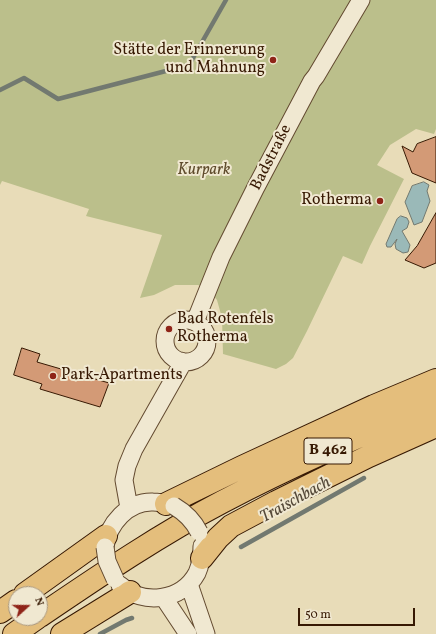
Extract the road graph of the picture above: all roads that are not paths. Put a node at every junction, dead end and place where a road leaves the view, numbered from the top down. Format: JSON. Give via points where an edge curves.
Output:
{"nodes":[{"id":1,"x":361,"y":0,"type":"edge"},
{"id":2,"x":195,"y":322,"type":"junction"},
{"id":3,"x":182,"y":361,"type":"junction"},
{"id":4,"x":436,"y":380,"type":"edge"},
{"id":5,"x":436,"y":403,"type":"edge"},
{"id":6,"x":436,"y":426,"type":"edge"},
{"id":7,"x":170,"y":505,"type":"junction"},
{"id":8,"x":130,"y":508,"type":"junction"},
{"id":9,"x":106,"y":541,"type":"junction"},
{"id":10,"x":202,"y":558,"type":"junction"},
{"id":11,"x":189,"y":584,"type":"junction"},
{"id":12,"x":122,"y":585,"type":"junction"},
{"id":13,"x":37,"y":586,"type":"edge"},
{"id":14,"x":164,"y":598,"type":"junction"},
{"id":15,"x":48,"y":611,"type":"edge"},
{"id":16,"x":26,"y":626,"type":"edge"},
{"id":17,"x":14,"y":634,"type":"edge"},
{"id":18,"x":62,"y":634,"type":"edge"},
{"id":19,"x":188,"y":634,"type":"edge"},
{"id":20,"x":206,"y":634,"type":"edge"}],
"edges":[{"from":1,"to":2,"type":"street","name":"Badstraße","via":[[312,81],[256,187],[221,257]]},
{"from":2,"to":3,"type":"street","via":[[206,337],[205,349],[197,359]]},
{"from":2,"to":3,"type":"street","via":[[188,320],[174,324],[166,335],[165,342],[170,355]]},
{"from":3,"to":8,"type":"street","via":[[127,466],[124,480]]},
{"from":4,"to":7,"type":"main road","via":[[249,463]]},
{"from":5,"to":15,"type":"main road","number":"B 462","via":[[221,502],[152,543]]},
{"from":6,"to":10,"type":"main road","via":[[347,467],[231,526]]},
{"from":7,"to":8,"type":"street","via":[[146,502]]},
{"from":7,"to":10,"type":"street","bridge":true,"via":[[193,522],[199,532]]},
{"from":8,"to":9,"type":"street","via":[[115,522]]},
{"from":9,"to":12,"type":"street","bridge":true,"via":[[107,561]]},
{"from":9,"to":13,"type":"main road"},
{"from":10,"to":11,"type":"street"},
{"from":11,"to":14,"type":"street","via":[[181,591]]},
{"from":11,"to":20,"type":"street"},
{"from":12,"to":14,"type":"street","via":[[140,596]]},
{"from":12,"to":18,"type":"main road"},
{"from":14,"to":19,"type":"street"},
{"from":16,"to":17,"type":"main road"}]}
